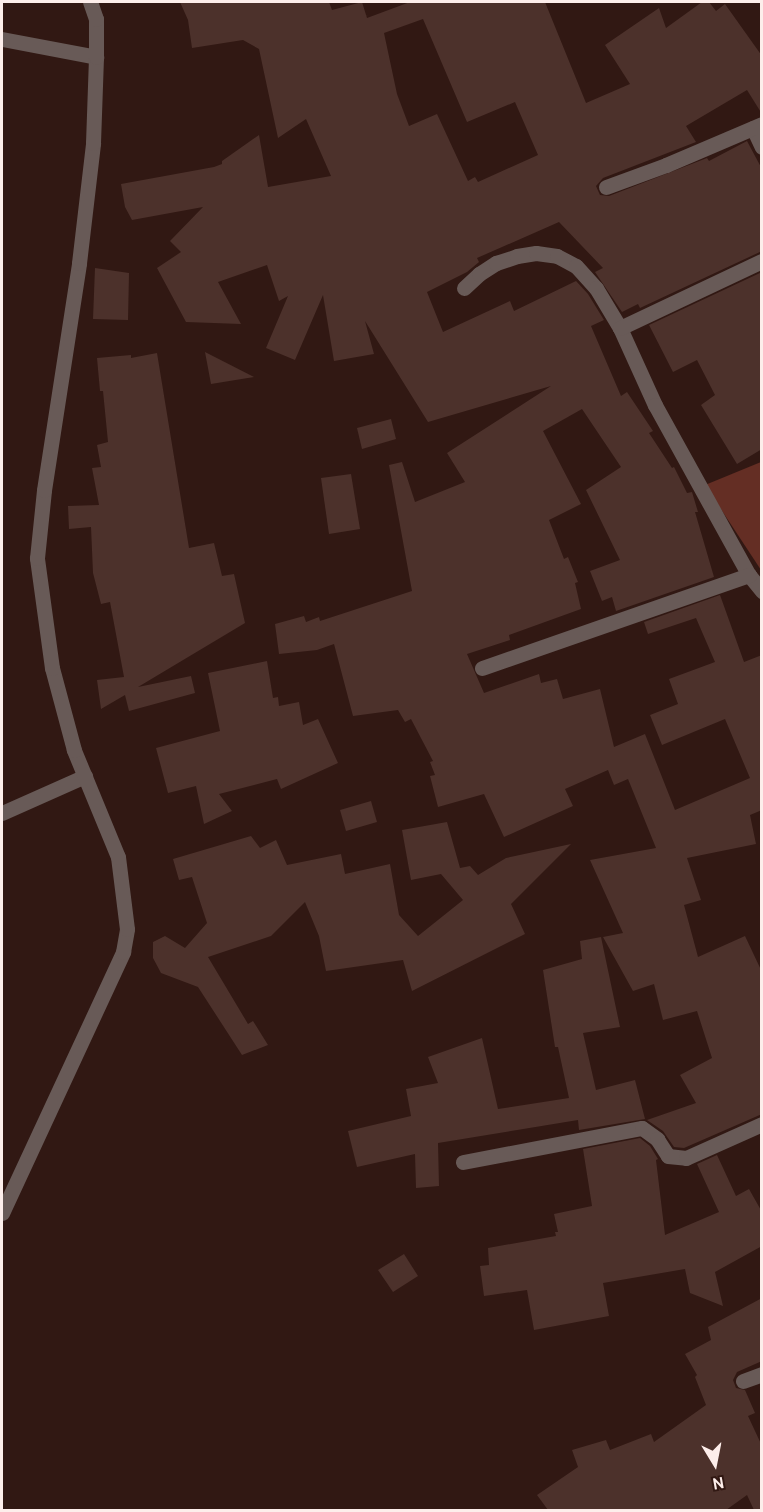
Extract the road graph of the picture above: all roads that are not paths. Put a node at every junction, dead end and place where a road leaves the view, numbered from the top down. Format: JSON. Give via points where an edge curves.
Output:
{"nodes":[{"id":1,"x":90,"y":2,"type":"edge"},
{"id":2,"x":2,"y":39,"type":"edge"},
{"id":3,"x":96,"y":57,"type":"junction"},
{"id":4,"x":757,"y":126,"type":"edge"},
{"id":5,"x":762,"y":147,"type":"edge"},
{"id":6,"x":606,"y":187,"type":"dead end"},
{"id":7,"x":762,"y":261,"type":"edge"},
{"id":8,"x":464,"y":288,"type":"dead end"},
{"id":9,"x":620,"y":328,"type":"junction"},
{"id":10,"x":749,"y":575,"type":"junction"},
{"id":11,"x":762,"y":591,"type":"edge"},
{"id":12,"x":482,"y":668,"type":"dead end"},
{"id":13,"x":85,"y":776,"type":"junction"},
{"id":14,"x":2,"y":813,"type":"edge"},
{"id":15,"x":762,"y":1124,"type":"edge"},
{"id":16,"x":464,"y":1162,"type":"dead end"},
{"id":17,"x":2,"y":1213,"type":"edge"},
{"id":18,"x":762,"y":1374,"type":"edge"},
{"id":19,"x":743,"y":1382,"type":"dead end"}],
"edges":[{"from":1,"to":3,"type":"street","via":[[96,19]]},
{"from":2,"to":3,"type":"street"},
{"from":3,"to":13,"type":"street","via":[[93,143],[79,263],[37,558],[52,668]]},
{"from":4,"to":5,"type":"street"},
{"from":4,"to":6,"type":"street"},
{"from":7,"to":9,"type":"street"},
{"from":8,"to":9,"type":"street","via":[[496,263],[536,253],[557,256],[576,267],[596,288]]},
{"from":9,"to":10,"type":"street","via":[[655,405]]},
{"from":10,"to":11,"type":"street"},
{"from":10,"to":12,"type":"street"},
{"from":13,"to":14,"type":"street"},
{"from":13,"to":17,"type":"street","via":[[118,857],[127,929],[123,952]]},
{"from":15,"to":16,"type":"street","via":[[686,1158],[668,1156],[657,1139],[642,1128]]},
{"from":18,"to":19,"type":"street"}]}
